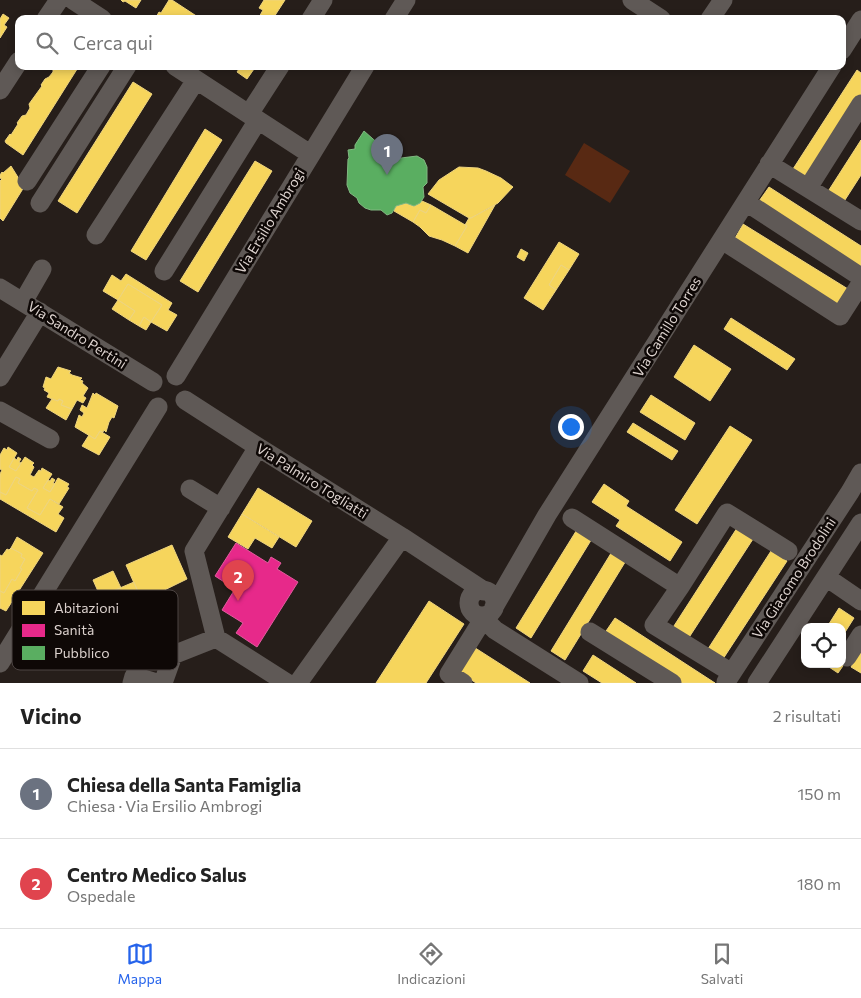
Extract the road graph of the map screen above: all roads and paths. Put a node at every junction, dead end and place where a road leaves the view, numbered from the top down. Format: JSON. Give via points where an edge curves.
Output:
{"nodes":[{"id":1,"x":58,"y":0,"type":"edge"},
{"id":2,"x":73,"y":0,"type":"edge"},
{"id":3,"x":323,"y":0,"type":"edge"},
{"id":4,"x":406,"y":0,"type":"edge"},
{"id":5,"x":632,"y":0,"type":"edge"},
{"id":6,"x":723,"y":0,"type":"edge"},
{"id":7,"x":49,"y":15,"type":"edge"},
{"id":8,"x":96,"y":15,"type":"edge"},
{"id":9,"x":314,"y":15,"type":"edge"},
{"id":10,"x":397,"y":15,"type":"edge"},
{"id":11,"x":656,"y":15,"type":"edge"},
{"id":12,"x":713,"y":15,"type":"edge"},
{"id":13,"x":861,"y":20,"type":"edge"},
{"id":14,"x":846,"y":44,"type":"edge"},
{"id":15,"x":15,"y":67,"type":"edge"},
{"id":16,"x":98,"y":70,"type":"edge"},
{"id":17,"x":123,"y":70,"type":"edge"},
{"id":18,"x":181,"y":70,"type":"edge"},
{"id":19,"x":278,"y":70,"type":"edge"},
{"id":20,"x":362,"y":70,"type":"edge"},
{"id":21,"x":829,"y":70,"type":"edge"},
{"id":22,"x":196,"y":80,"type":"junction"},
{"id":23,"x":1,"y":86,"type":"edge"},
{"id":24,"x":861,"y":104,"type":"edge"},
{"id":25,"x":254,"y":117,"type":"junction"},
{"id":26,"x":310,"y":154,"type":"junction"},
{"id":27,"x":769,"y":164,"type":"junction"},
{"id":28,"x":28,"y":181,"type":"dead end"},
{"id":29,"x":808,"y":188,"type":"junction"},
{"id":30,"x":746,"y":202,"type":"junction"},
{"id":31,"x":40,"y":203,"type":"dead end"},
{"id":32,"x":861,"y":221,"type":"edge"},
{"id":33,"x":96,"y":235,"type":"dead end"},
{"id":34,"x":722,"y":240,"type":"junction"},
{"id":35,"x":42,"y":269,"type":"dead end"},
{"id":36,"x":164,"y":272,"type":"dead end"},
{"id":37,"x":861,"y":277,"type":"edge"},
{"id":38,"x":861,"y":283,"type":"edge"},
{"id":39,"x":0,"y":288,"type":"edge"},
{"id":40,"x":23,"y":302,"type":"junction"},
{"id":41,"x":40,"y":312,"type":"junction"},
{"id":42,"x":176,"y":376,"type":"junction"},
{"id":43,"x":0,"y":377,"type":"edge"},
{"id":44,"x":153,"y":382,"type":"junction"},
{"id":45,"x":185,"y":400,"type":"junction"},
{"id":46,"x":158,"y":407,"type":"junction"},
{"id":47,"x":0,"y":410,"type":"edge"},
{"id":48,"x":50,"y":439,"type":"dead end"},
{"id":49,"x":258,"y":447,"type":"junction"},
{"id":50,"x":861,"y":473,"type":"edge"},
{"id":51,"x":190,"y":489,"type":"dead end"},
{"id":52,"x":855,"y":496,"type":"edge"},
{"id":53,"x":221,"y":508,"type":"junction"},
{"id":54,"x":572,"y":518,"type":"dead end"},
{"id":55,"x":861,"y":523,"type":"edge"},
{"id":56,"x":402,"y":537,"type":"junction"},
{"id":57,"x":788,"y":551,"type":"dead end"},
{"id":58,"x":440,"y":562,"type":"junction"},
{"id":59,"x":826,"y":577,"type":"junction"},
{"id":60,"x":680,"y":587,"type":"junction"},
{"id":61,"x":45,"y":590,"type":"edge"},
{"id":62,"x":492,"y":599,"type":"junction"},
{"id":63,"x":861,"y":600,"type":"edge"},
{"id":64,"x":590,"y":632,"type":"dead end"},
{"id":65,"x":861,"y":635,"type":"edge"},
{"id":66,"x":216,"y":638,"type":"junction"},
{"id":67,"x":754,"y":639,"type":"junction"},
{"id":68,"x":12,"y":644,"type":"edge"},
{"id":69,"x":178,"y":653,"type":"edge"},
{"id":70,"x":776,"y":654,"type":"junction"},
{"id":71,"x":847,"y":657,"type":"dead end"},
{"id":72,"x":0,"y":663,"type":"edge"},
{"id":73,"x":168,"y":670,"type":"edge"},
{"id":74,"x":729,"y":678,"type":"edge"},
{"id":75,"x":132,"y":683,"type":"edge"},
{"id":76,"x":157,"y":683,"type":"edge"},
{"id":77,"x":163,"y":683,"type":"edge"},
{"id":78,"x":288,"y":683,"type":"edge"},
{"id":79,"x":298,"y":683,"type":"edge"},
{"id":80,"x":463,"y":683,"type":"edge"},
{"id":81,"x":579,"y":683,"type":"edge"},
{"id":82,"x":672,"y":683,"type":"edge"},
{"id":83,"x":758,"y":683,"type":"edge"}],
"edges":[{"from":1,"to":7,"type":"street"},
{"from":2,"to":8,"type":"street"},
{"from":3,"to":9,"type":"street"},
{"from":4,"to":10,"type":"street"},
{"from":5,"to":11,"type":"street"},
{"from":6,"to":12,"type":"street"},
{"from":13,"to":14,"type":"street"},
{"from":15,"to":23,"type":"street"},
{"from":16,"to":28,"type":"street"},
{"from":17,"to":31,"type":"street"},
{"from":18,"to":22,"type":"street"},
{"from":19,"to":25,"type":"street"},
{"from":20,"to":26,"type":"street","name":"Via Ersilio Ambrogi"},
{"from":21,"to":27,"type":"street","name":"Via Camillo Torres"},
{"from":22,"to":25,"type":"street"},
{"from":22,"to":33,"type":"street"},
{"from":24,"to":29,"type":"street"},
{"from":25,"to":26,"type":"street"},
{"from":25,"to":36,"type":"street"},
{"from":26,"to":42,"type":"street","name":"Via Ersilio Ambrogi"},
{"from":27,"to":29,"type":"street"},
{"from":27,"to":30,"type":"street","name":"Via Camillo Torres"},
{"from":29,"to":32,"type":"street"},
{"from":30,"to":34,"type":"street","name":"Via Camillo Torres"},
{"from":30,"to":37,"type":"street"},
{"from":34,"to":38,"type":"street","via":[[840,316]]},
{"from":34,"to":62,"type":"street","name":"Via Camillo Torres"},
{"from":35,"to":40,"type":"street"},
{"from":39,"to":40,"type":"street","name":"Via Sandro Pertini"},
{"from":40,"to":41,"type":"street","name":"Via Sandro Pertini"},
{"from":41,"to":43,"type":"street"},
{"from":41,"to":44,"type":"street","name":"Via Sandro Pertini"},
{"from":42,"to":44,"type":"street","via":[[161,375]]},
{"from":42,"to":45,"type":"street","via":[[186,388]]},
{"from":44,"to":46,"type":"street","via":[[150,393]]},
{"from":45,"to":46,"type":"street","via":[[170,410]]},
{"from":45,"to":49,"type":"street","name":"Via Palmiro Togliatti"},
{"from":46,"to":61,"type":"street"},
{"from":47,"to":48,"type":"street"},
{"from":49,"to":53,"type":"street"},
{"from":49,"to":56,"type":"street","name":"Via Palmiro Togliatti"},
{"from":50,"to":52,"type":"street","name":"Via Giacomo Brodolini"},
{"from":51,"to":53,"type":"street"},
{"from":52,"to":67,"type":"street","name":"Via Giacomo Brodolini"},
{"from":53,"to":66,"type":"street","via":[[194,551]]},
{"from":54,"to":60,"type":"street"},
{"from":55,"to":59,"type":"street"},
{"from":56,"to":58,"type":"street","name":"Via Palmiro Togliatti"},
{"from":56,"to":79,"type":"street"},
{"from":57,"to":60,"type":"street","via":[[727,513]]},
{"from":58,"to":62,"type":"street","name":"Via Palmiro Togliatti"},
{"from":58,"to":62,"type":"street","name":"Via Palmiro Togliatti","via":[[477,615]]},
{"from":59,"to":63,"type":"street"},
{"from":59,"to":70,"type":"street"},
{"from":60,"to":74,"type":"street","via":[[654,625]]},
{"from":62,"to":80,"type":"street","name":"Via Camillo Torres","via":[[449,674]]},
{"from":62,"to":81,"type":"street","name":"Via Palmiro Togliatti","via":[[487,622],[495,630]]},
{"from":64,"to":82,"type":"street"},
{"from":65,"to":71,"type":"street"},
{"from":66,"to":69,"type":"street"},
{"from":66,"to":78,"type":"street"},
{"from":67,"to":70,"type":"street"},
{"from":67,"to":74,"type":"street","name":"Via Giacomo Brodolini"},
{"from":68,"to":72,"type":"street"},
{"from":70,"to":83,"type":"street"},
{"from":73,"to":77,"type":"street"},
{"from":75,"to":76,"type":"street","via":[[134,676]]}]}
